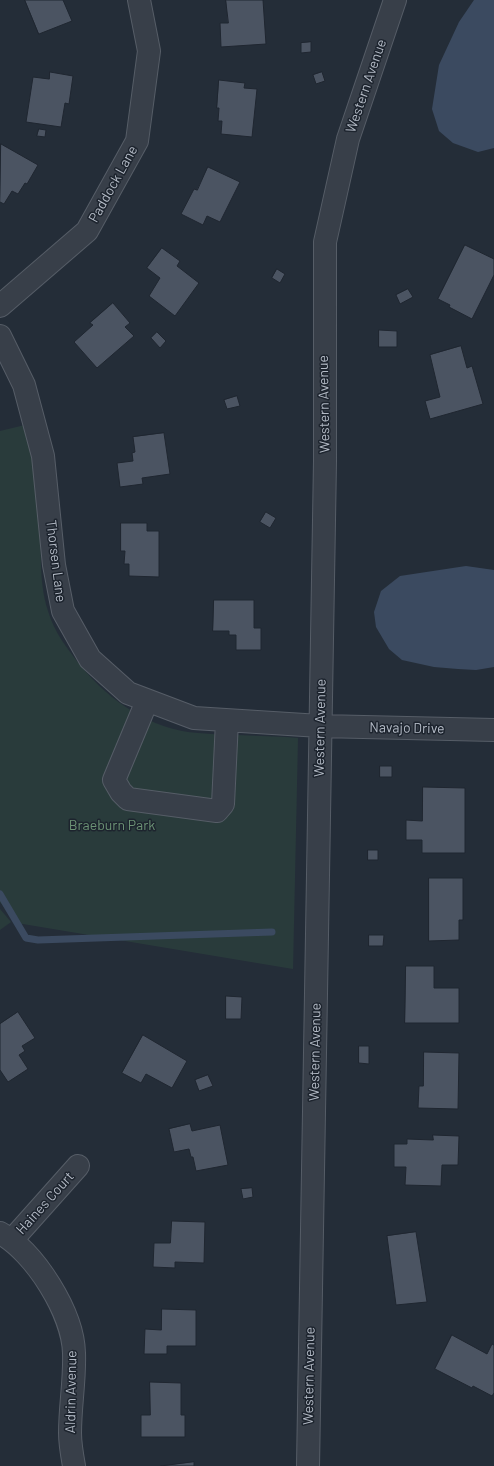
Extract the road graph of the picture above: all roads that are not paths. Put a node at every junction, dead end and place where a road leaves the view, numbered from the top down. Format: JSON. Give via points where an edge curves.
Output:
{"nodes":[{"id":1,"x":139,"y":0,"type":"edge"},
{"id":2,"x":395,"y":0,"type":"edge"},
{"id":3,"x":0,"y":306,"type":"edge"},
{"id":4,"x":0,"y":336,"type":"edge"},
{"id":5,"x":147,"y":701,"type":"junction"},
{"id":6,"x":227,"y":721,"type":"junction"},
{"id":7,"x":320,"y":726,"type":"junction"},
{"id":8,"x":494,"y":730,"type":"edge"},
{"id":9,"x":78,"y":1166,"type":"dead end"},
{"id":10,"x":6,"y":1236,"type":"edge"},
{"id":11,"x":74,"y":1466,"type":"edge"},
{"id":12,"x":308,"y":1466,"type":"edge"}],
"edges":[{"from":1,"to":3,"type":"street","name":"Paddock Lane","via":[[149,51],[136,140],[87,231]]},
{"from":2,"to":7,"type":"street","name":"Western Avenue","via":[[348,139],[325,242],[325,461]]},
{"from":4,"to":5,"type":"street","name":"Thorsen Lane","via":[[24,384],[43,456],[54,565],[62,611],[90,658],[128,693]]},
{"from":5,"to":6,"type":"street","name":"Thorsen Lane","via":[[194,718]]},
{"from":5,"to":6,"type":"street","via":[[114,780],[128,799],[217,812],[223,804]]},
{"from":6,"to":7,"type":"street","name":"Thorsen Lane"},
{"from":7,"to":8,"type":"street","name":"Navajo Drive"},
{"from":7,"to":12,"type":"street","name":"Western Avenue"},
{"from":9,"to":10,"type":"street","name":"Haines Court"},
{"from":10,"to":11,"type":"street","name":"Aldrin Avenue","via":[[47,1279],[66,1317],[74,1352],[70,1434]]}]}
